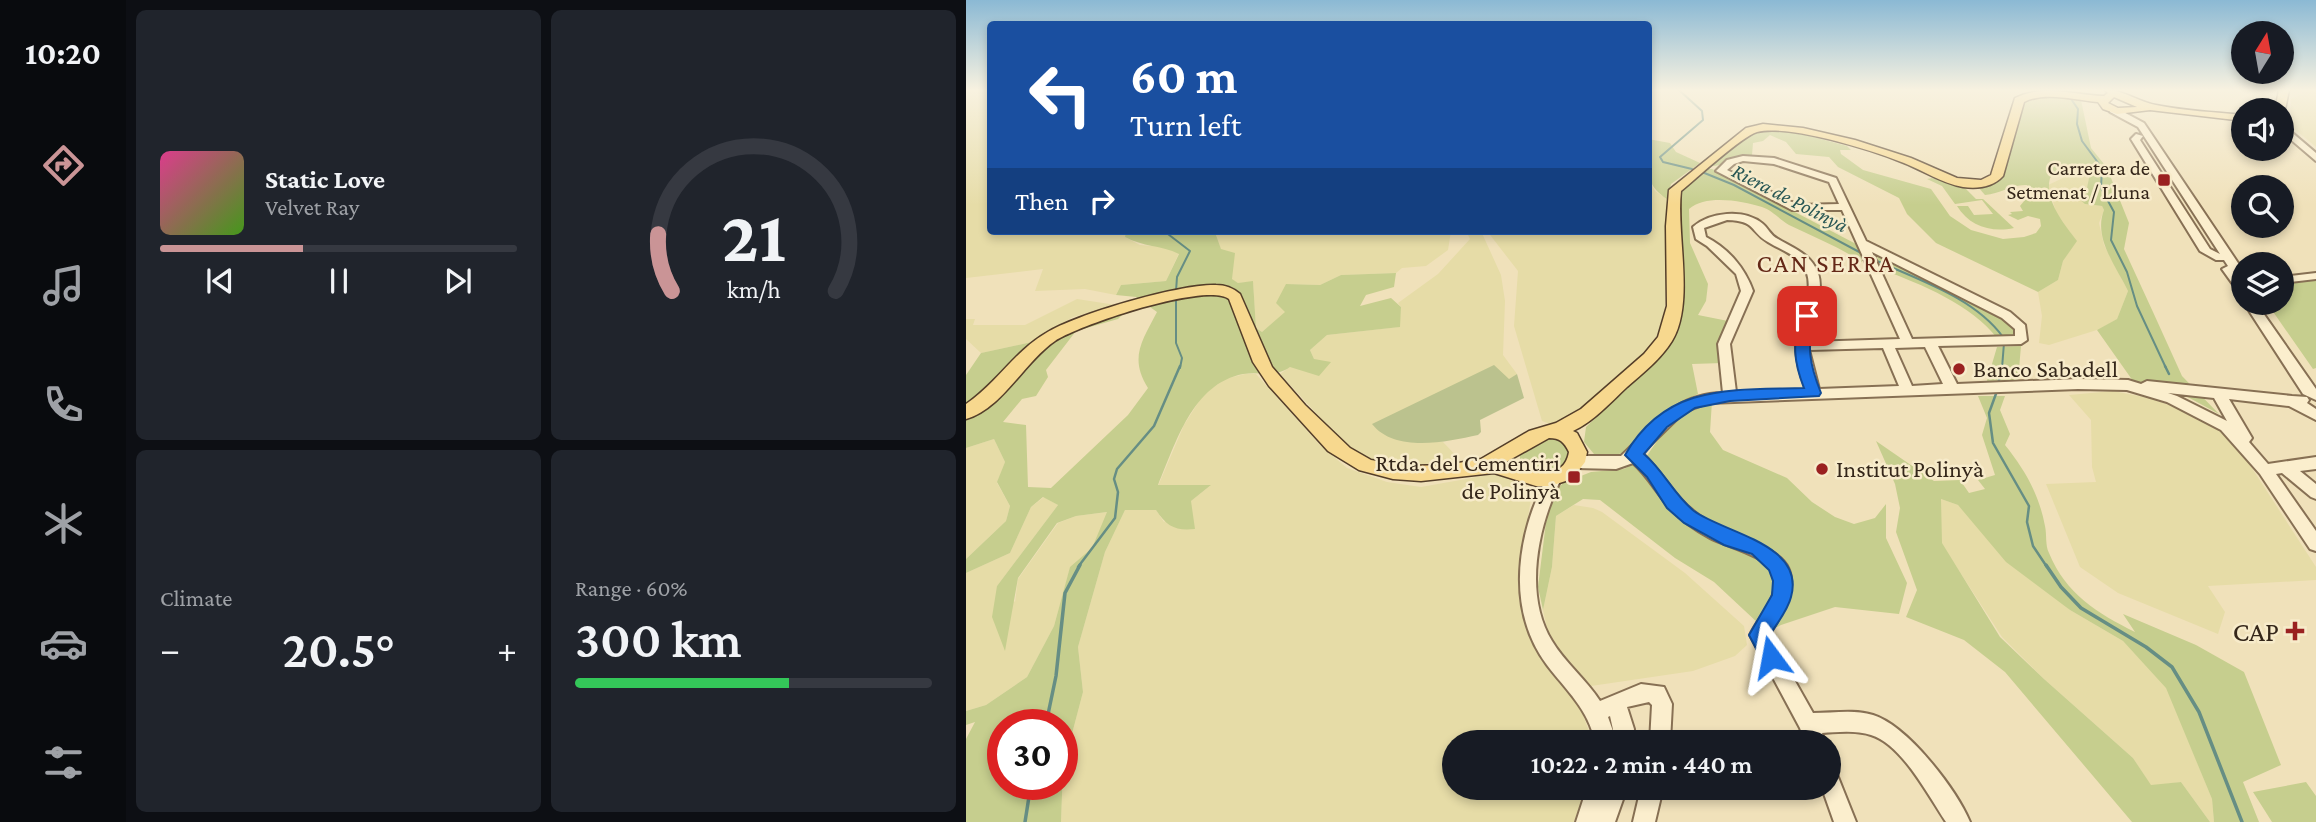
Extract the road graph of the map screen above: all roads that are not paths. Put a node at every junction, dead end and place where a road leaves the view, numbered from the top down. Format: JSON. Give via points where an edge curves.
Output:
{"nodes":[{"id":1,"x":1756,"y":128,"type":"edge"},
{"id":2,"x":1787,"y":128,"type":"edge"},
{"id":3,"x":2012,"y":128,"type":"edge"},
{"id":4,"x":2137,"y":128,"type":"edge"},
{"id":5,"x":2143,"y":128,"type":"edge"},
{"id":6,"x":2294,"y":139,"type":"edge"},
{"id":7,"x":2316,"y":158,"type":"edge"},
{"id":8,"x":1846,"y":207,"type":"junction"},
{"id":9,"x":1862,"y":243,"type":"junction"},
{"id":10,"x":2231,"y":262,"type":"edge"},
{"id":11,"x":2231,"y":268,"type":"edge"},
{"id":12,"x":2316,"y":276,"type":"edge"},
{"id":13,"x":2294,"y":279,"type":"edge"},
{"id":14,"x":2257,"y":315,"type":"edge"},
{"id":15,"x":1929,"y":342,"type":"junction"},
{"id":16,"x":1887,"y":343,"type":"junction"},
{"id":17,"x":1908,"y":343,"type":"junction"},
{"id":18,"x":1802,"y":346,"type":"junction"},
{"id":19,"x":2128,"y":385,"type":"junction"},
{"id":20,"x":1952,"y":388,"type":"junction"},
{"id":21,"x":1907,"y":390,"type":"junction"},
{"id":22,"x":1814,"y":393,"type":"junction"},
{"id":23,"x":2218,"y":393,"type":"junction"},
{"id":24,"x":1730,"y":396,"type":"junction"},
{"id":25,"x":2308,"y":400,"type":"edge"},
{"id":26,"x":966,"y":413,"type":"edge"},
{"id":27,"x":1581,"y":421,"type":"junction"},
{"id":28,"x":1550,"y":432,"type":"junction"},
{"id":29,"x":2244,"y":446,"type":"junction"},
{"id":30,"x":1516,"y":448,"type":"junction"},
{"id":31,"x":1575,"y":453,"type":"junction"},
{"id":32,"x":1634,"y":455,"type":"junction"},
{"id":33,"x":2316,"y":463,"type":"edge"},
{"id":34,"x":1486,"y":465,"type":"junction"},
{"id":35,"x":2286,"y":467,"type":"junction"},
{"id":36,"x":2265,"y":470,"type":"junction"},
{"id":37,"x":1523,"y":475,"type":"junction"},
{"id":38,"x":1553,"y":479,"type":"junction"},
{"id":39,"x":2316,"y":493,"type":"edge"},
{"id":40,"x":1539,"y":506,"type":"junction"},
{"id":41,"x":2314,"y":541,"type":"edge"},
{"id":42,"x":1616,"y":704,"type":"junction"},
{"id":43,"x":1596,"y":712,"type":"junction"},
{"id":44,"x":1601,"y":730,"type":"edge"},
{"id":45,"x":1625,"y":730,"type":"edge"},
{"id":46,"x":1661,"y":730,"type":"edge"},
{"id":47,"x":1809,"y":730,"type":"edge"},
{"id":48,"x":1822,"y":730,"type":"edge"},
{"id":49,"x":1594,"y":800,"type":"edge"},
{"id":50,"x":1612,"y":800,"type":"edge"},
{"id":51,"x":1649,"y":800,"type":"edge"},
{"id":52,"x":1837,"y":800,"type":"edge"},
{"id":53,"x":1587,"y":822,"type":"edge"},
{"id":54,"x":1604,"y":822,"type":"edge"},
{"id":55,"x":1644,"y":822,"type":"edge"},
{"id":56,"x":1845,"y":822,"type":"edge"},
{"id":57,"x":1959,"y":822,"type":"edge"}],
"edges":[{"from":1,"to":27,"type":"main road","via":[[1675,190],[1673,312],[1666,338]]},
{"from":2,"to":3,"type":"main road","via":[[1891,154],[1957,182],[1983,183],[1999,174]]},
{"from":4,"to":11,"type":"street"},
{"from":5,"to":10,"type":"street"},
{"from":6,"to":7,"type":"street"},
{"from":8,"to":8,"type":"street","via":[[1833,180],[1759,158],[1742,157],[1721,171],[1796,208]]},
{"from":8,"to":9,"type":"street"},
{"from":9,"to":15,"type":"street","via":[[2006,315],[2021,328],[2021,340]]},
{"from":9,"to":17,"type":"street"},
{"from":12,"to":13,"type":"street"},
{"from":14,"to":25,"type":"street"},
{"from":15,"to":17,"type":"street"},
{"from":15,"to":20,"type":"street"},
{"from":16,"to":17,"type":"street"},
{"from":16,"to":18,"type":"street"},
{"from":16,"to":21,"type":"street"},
{"from":18,"to":22,"type":"street","via":[[1802,365]]},
{"from":18,"to":24,"type":"street","via":[[1815,289],[1804,259],[1765,236],[1760,226],[1740,218],[1714,216],[1698,227],[1700,239],[1741,273],[1746,291],[1724,344]]},
{"from":19,"to":20,"type":"street"},
{"from":19,"to":23,"type":"street"},
{"from":19,"to":29,"type":"street","via":[[2172,399],[2227,426]]},
{"from":20,"to":21,"type":"street"},
{"from":21,"to":22,"type":"street"},
{"from":22,"to":24,"type":"street"},
{"from":23,"to":25,"type":"street"},
{"from":23,"to":29,"type":"street","via":[[2245,438]]},
{"from":24,"to":32,"type":"street","via":[[1707,398],[1679,409]]},
{"from":26,"to":34,"type":"main road","via":[[996,392],[1033,350],[1061,330],[1217,289],[1235,297],[1267,372],[1343,453],[1370,466],[1404,472],[1436,473]]},
{"from":27,"to":28,"type":"main road"},
{"from":27,"to":31,"type":"main road"},
{"from":28,"to":30,"type":"main road","via":[[1531,435]]},
{"from":28,"to":31,"type":"main road","via":[[1565,435]]},
{"from":29,"to":36,"type":"street"},
{"from":30,"to":34,"type":"main road"},
{"from":30,"to":37,"type":"main road","via":[[1512,460]]},
{"from":31,"to":32,"type":"street","via":[[1616,463]]},
{"from":31,"to":38,"type":"main road","via":[[1571,469]]},
{"from":32,"to":47,"type":"street","via":[[1654,472],[1673,503],[1690,518],[1758,549],[1777,566],[1782,596],[1759,635]]},
{"from":33,"to":35,"type":"street"},
{"from":34,"to":37,"type":"main road"},
{"from":35,"to":36,"type":"street"},
{"from":35,"to":39,"type":"street"},
{"from":36,"to":41,"type":"street"},
{"from":37,"to":38,"type":"main road"},
{"from":37,"to":40,"type":"street"},
{"from":38,"to":40,"type":"street"},
{"from":40,"to":43,"type":"street","via":[[1528,595],[1534,625],[1545,647]]},
{"from":42,"to":43,"type":"street"},
{"from":42,"to":45,"type":"street"},
{"from":42,"to":46,"type":"street","via":[[1648,691],[1657,694],[1662,704]]},
{"from":43,"to":44,"type":"street"},
{"from":48,"to":57,"type":"street","via":[[1853,722],[1885,730],[1905,747]]},
{"from":49,"to":53,"type":"street"},
{"from":50,"to":54,"type":"street"},
{"from":51,"to":55,"type":"street"},
{"from":52,"to":56,"type":"street"}]}
